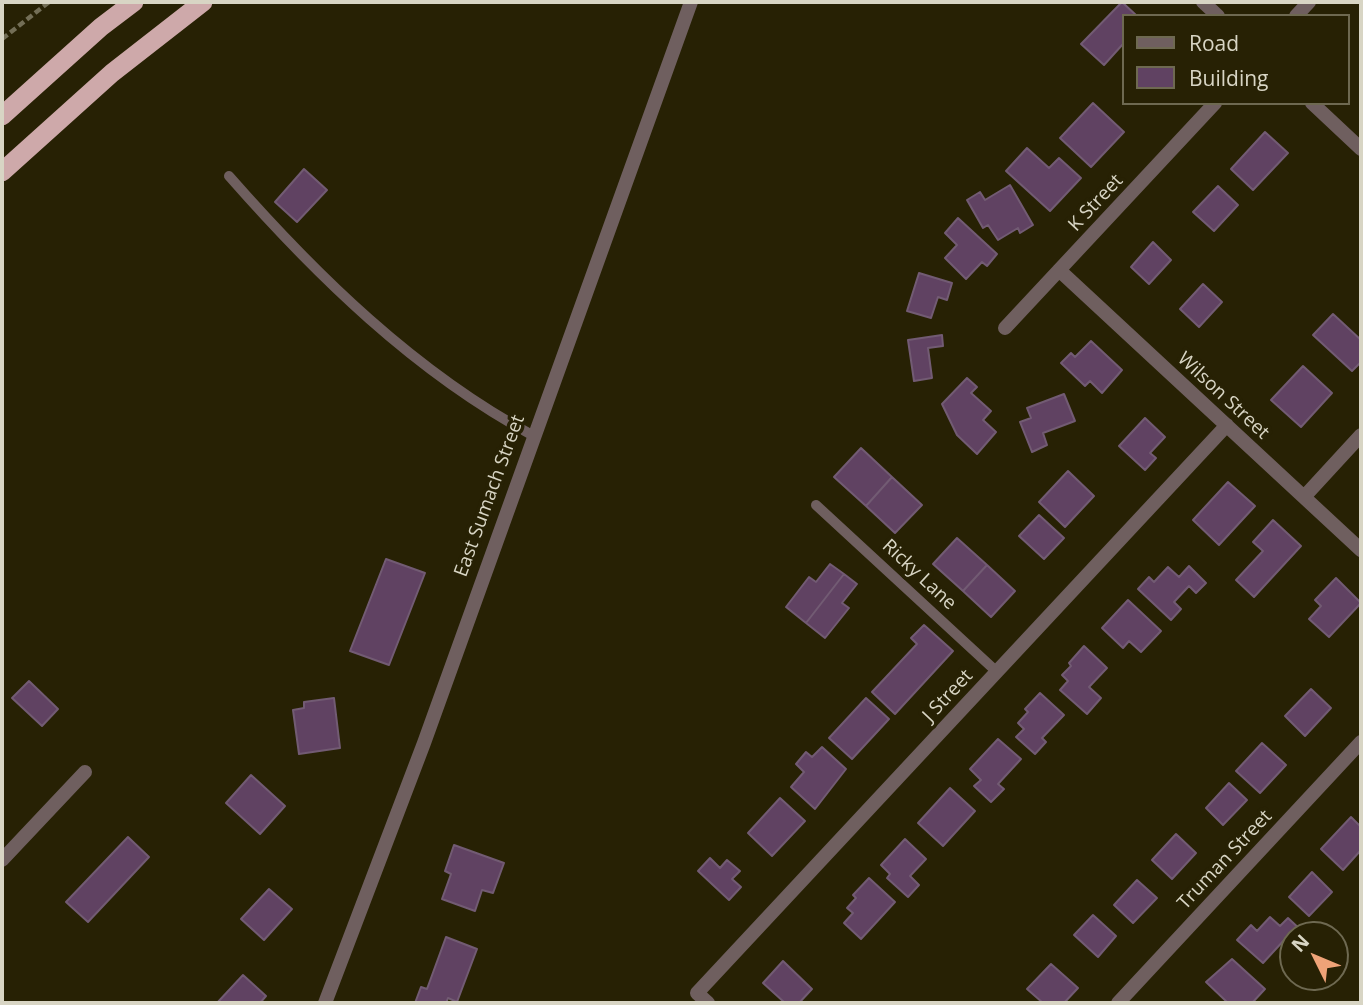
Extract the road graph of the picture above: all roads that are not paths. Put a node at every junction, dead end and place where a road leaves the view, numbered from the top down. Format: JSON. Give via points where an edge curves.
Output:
{"nodes":[{"id":1,"x":134,"y":2,"type":"edge"},
{"id":2,"x":203,"y":2,"type":"edge"},
{"id":3,"x":691,"y":2,"type":"edge"},
{"id":4,"x":1203,"y":2,"type":"edge"},
{"id":5,"x":1216,"y":14,"type":"edge"},
{"id":6,"x":1213,"y":105,"type":"edge"},
{"id":7,"x":1314,"y":105,"type":"edge"},
{"id":8,"x":2,"y":116,"type":"edge"},
{"id":9,"x":1361,"y":149,"type":"edge"},
{"id":10,"x":2,"y":172,"type":"edge"},
{"id":11,"x":229,"y":176,"type":"dead end"},
{"id":12,"x":1059,"y":270,"type":"junction"},
{"id":13,"x":1005,"y":328,"type":"dead end"},
{"id":14,"x":1227,"y":425,"type":"junction"},
{"id":15,"x":532,"y":435,"type":"junction"},
{"id":16,"x":1361,"y":435,"type":"edge"},
{"id":17,"x":1304,"y":497,"type":"junction"},
{"id":18,"x":816,"y":505,"type":"dead end"},
{"id":19,"x":1361,"y":550,"type":"edge"},
{"id":20,"x":997,"y":672,"type":"junction"},
{"id":21,"x":1361,"y":743,"type":"edge"},
{"id":22,"x":85,"y":772,"type":"dead end"},
{"id":23,"x":2,"y":860,"type":"edge"},
{"id":24,"x":702,"y":998,"type":"edge"},
{"id":25,"x":325,"y":1003,"type":"edge"},
{"id":26,"x":1118,"y":1003,"type":"edge"}],
"edges":[{"from":1,"to":8,"type":"highway"},
{"from":2,"to":10,"type":"highway","via":[[112,73]]},
{"from":3,"to":15,"type":"street","name":"East Sumach Street"},
{"from":4,"to":5,"type":"street"},
{"from":6,"to":12,"type":"street","name":"K Street"},
{"from":7,"to":9,"type":"street"},
{"from":11,"to":15,"type":"lane","via":[[312,264],[421,362],[482,408]]},
{"from":12,"to":13,"type":"street","name":"K Street"},
{"from":12,"to":14,"type":"street","name":"Wilson Street"},
{"from":14,"to":17,"type":"street","name":"Wilson Street"},
{"from":14,"to":20,"type":"street","name":"J Street"},
{"from":15,"to":25,"type":"street","name":"East Sumach Street","via":[[424,743]]},
{"from":16,"to":17,"type":"street"},
{"from":17,"to":19,"type":"street","name":"Wilson Street"},
{"from":18,"to":20,"type":"lane","name":"Ricky Lane"},
{"from":20,"to":24,"type":"street","name":"J Street"},
{"from":21,"to":26,"type":"street","name":"Truman Street"},
{"from":22,"to":23,"type":"street"}]}
